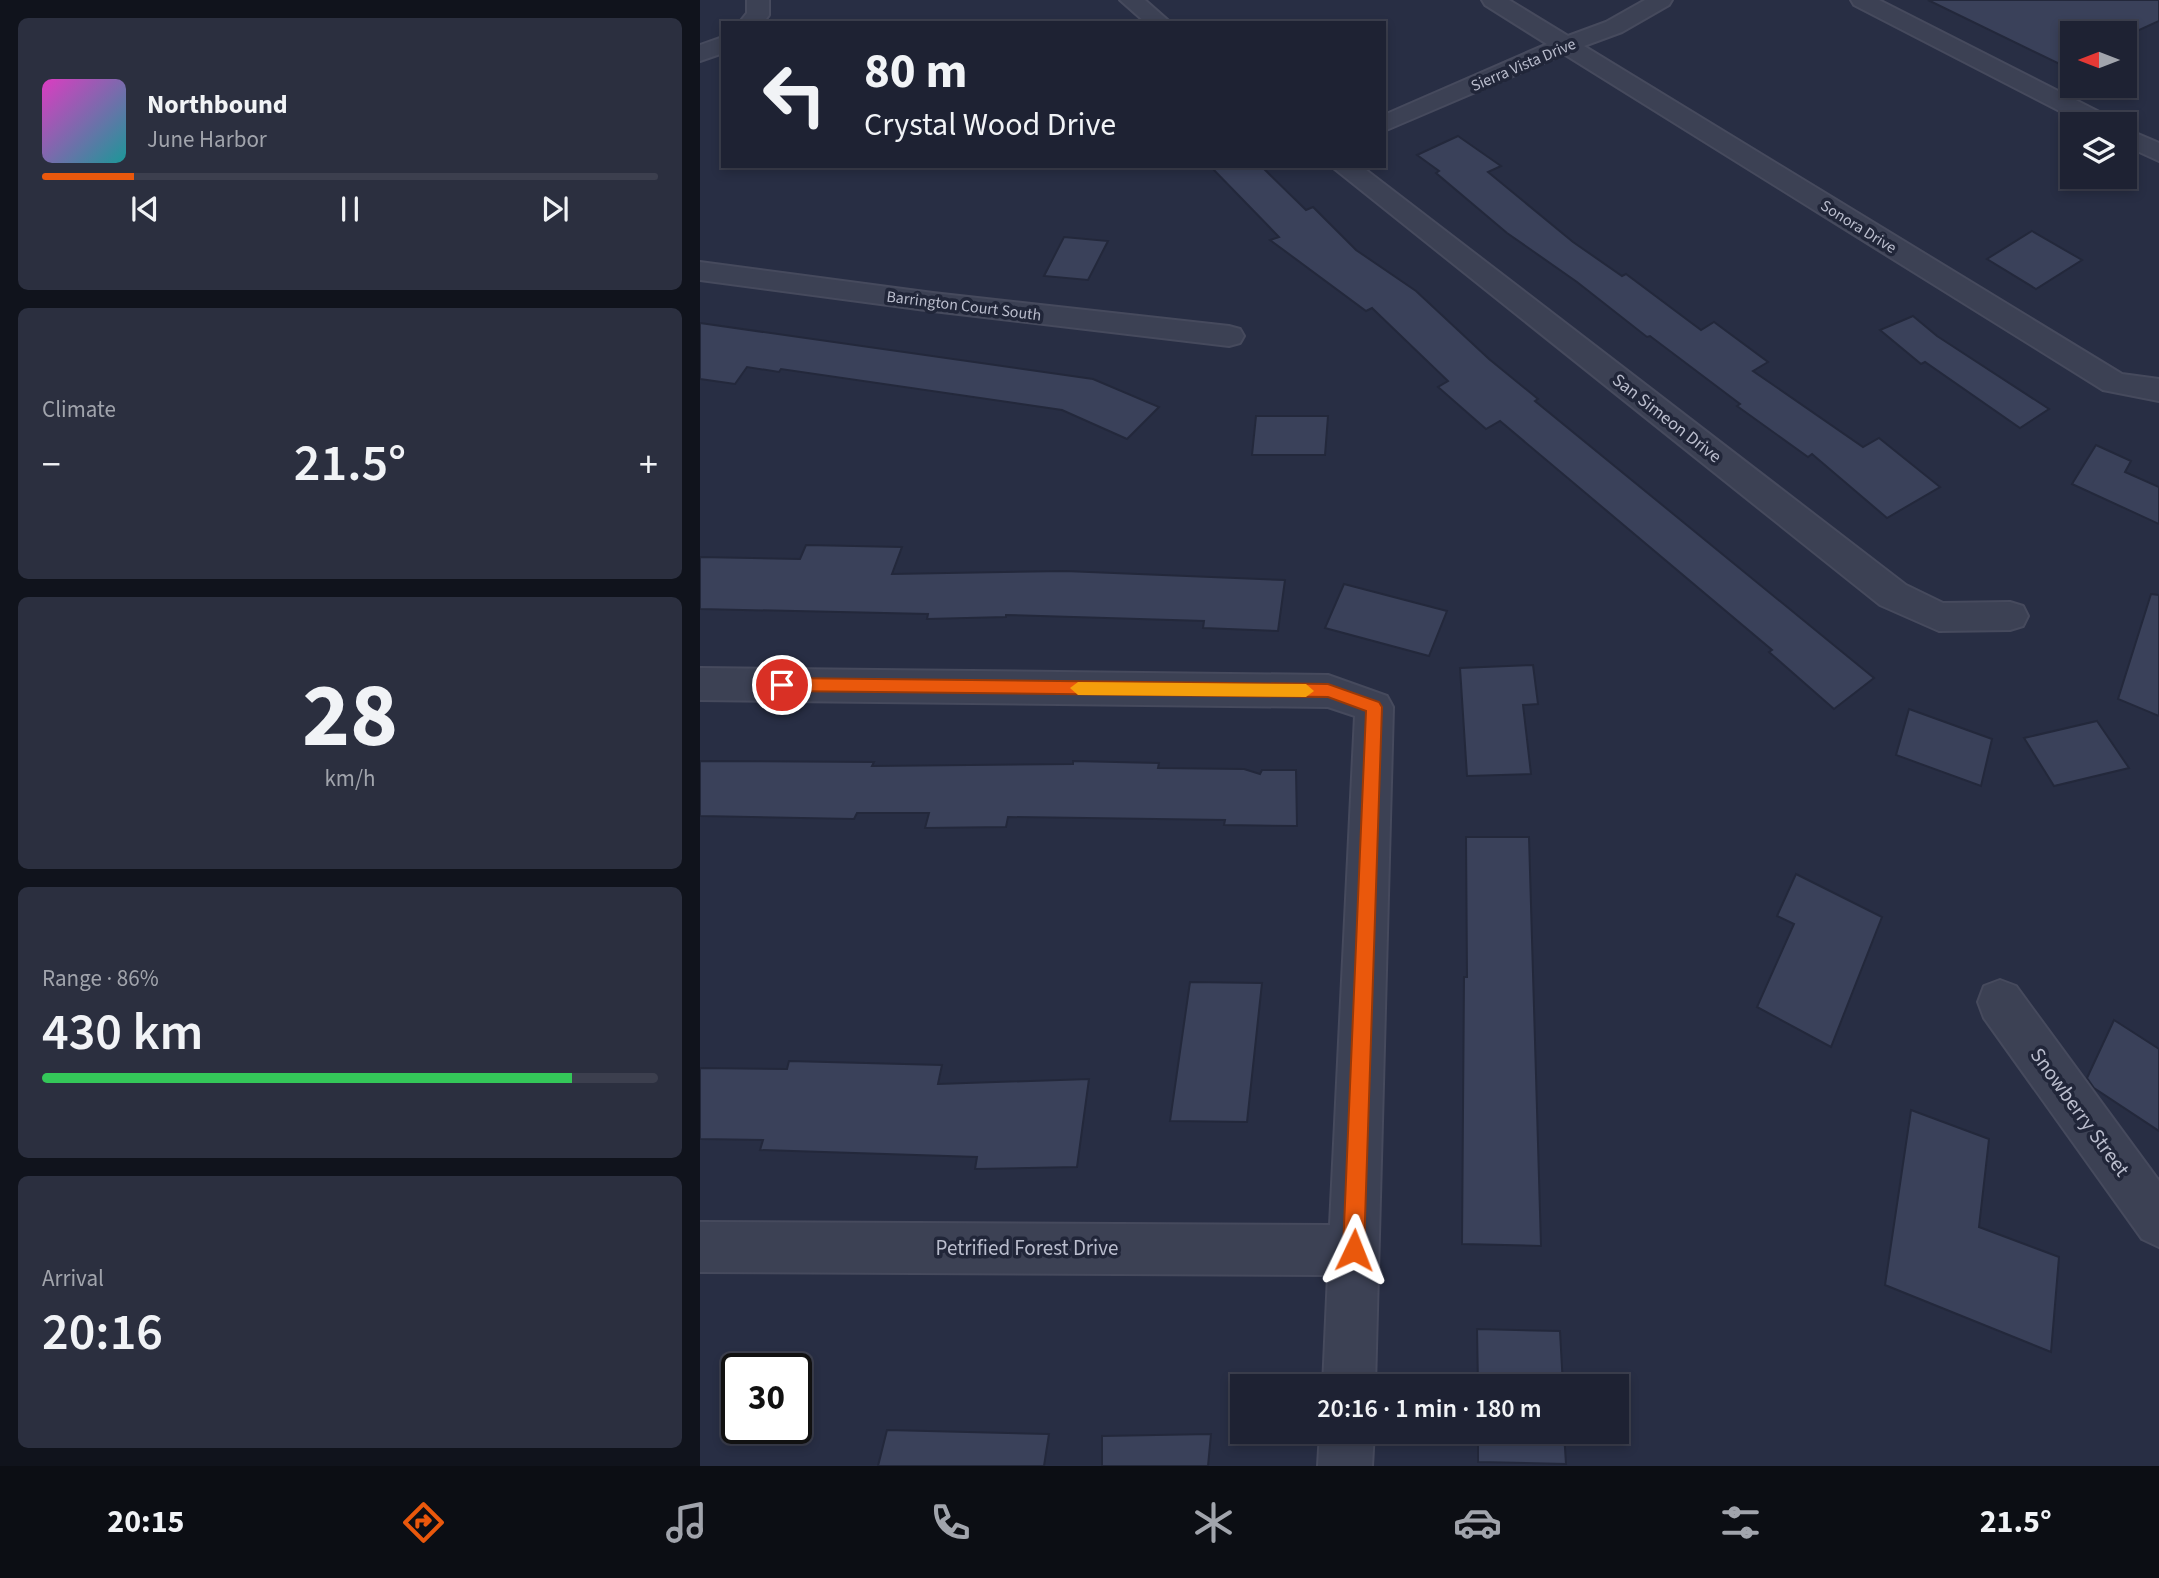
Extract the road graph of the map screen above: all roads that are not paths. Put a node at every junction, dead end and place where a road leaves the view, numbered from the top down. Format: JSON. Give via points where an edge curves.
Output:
{"nodes":[{"id":1,"x":758,"y":0,"type":"edge"},
{"id":2,"x":1131,"y":0,"type":"edge"},
{"id":3,"x":1493,"y":0,"type":"edge"},
{"id":4,"x":1661,"y":0,"type":"edge"},
{"id":5,"x":1862,"y":0,"type":"edge"},
{"id":6,"x":752,"y":21,"type":"edge"},
{"id":7,"x":1157,"y":21,"type":"edge"},
{"id":8,"x":721,"y":45,"type":"edge"},
{"id":9,"x":1564,"y":45,"type":"junction"},
{"id":10,"x":700,"y":54,"type":"edge"},
{"id":11,"x":2081,"y":112,"type":"edge"},
{"id":12,"x":1386,"y":123,"type":"edge"},
{"id":13,"x":2137,"y":142,"type":"edge"},
{"id":14,"x":2159,"y":153,"type":"edge"},
{"id":15,"x":1347,"y":168,"type":"edge"},
{"id":16,"x":700,"y":271,"type":"edge"},
{"id":17,"x":1229,"y":336,"type":"dead end"},
{"id":18,"x":2159,"y":390,"type":"edge"},
{"id":19,"x":2010,"y":616,"type":"dead end"},
{"id":20,"x":700,"y":684,"type":"edge"},
{"id":21,"x":2000,"y":1002,"type":"dead end"},
{"id":22,"x":2159,"y":1222,"type":"edge"},
{"id":23,"x":700,"y":1247,"type":"edge"},
{"id":24,"x":1354,"y":1250,"type":"junction"},
{"id":25,"x":1349,"y":1374,"type":"edge"},
{"id":26,"x":1347,"y":1444,"type":"edge"},
{"id":27,"x":1346,"y":1466,"type":"edge"}],
"edges":[{"from":1,"to":6,"type":"street","via":[[758,15]]},
{"from":2,"to":7,"type":"street"},
{"from":3,"to":9,"type":"street","name":"Sonora Drive"},
{"from":4,"to":9,"type":"street","name":"Sierra Vista Drive","via":[[1614,27]]},
{"from":5,"to":11,"type":"street"},
{"from":8,"to":10,"type":"street"},
{"from":9,"to":12,"type":"street","name":"Sierra Vista Drive"},
{"from":9,"to":18,"type":"street","name":"Sonora Drive","via":[[2114,383]]},
{"from":13,"to":14,"type":"street"},
{"from":15,"to":19,"type":"street","name":"San Simeon Drive","via":[[1893,595],[1938,617]]},
{"from":16,"to":17,"type":"street","name":"Barrington Court South"},
{"from":20,"to":24,"type":"street","via":[[1328,691],[1374,707]]},
{"from":21,"to":22,"type":"street","name":"Snowberry Street"},
{"from":23,"to":24,"type":"street","name":"Petrified Forest Drive"},
{"from":24,"to":25,"type":"street"},
{"from":26,"to":27,"type":"street"}]}
